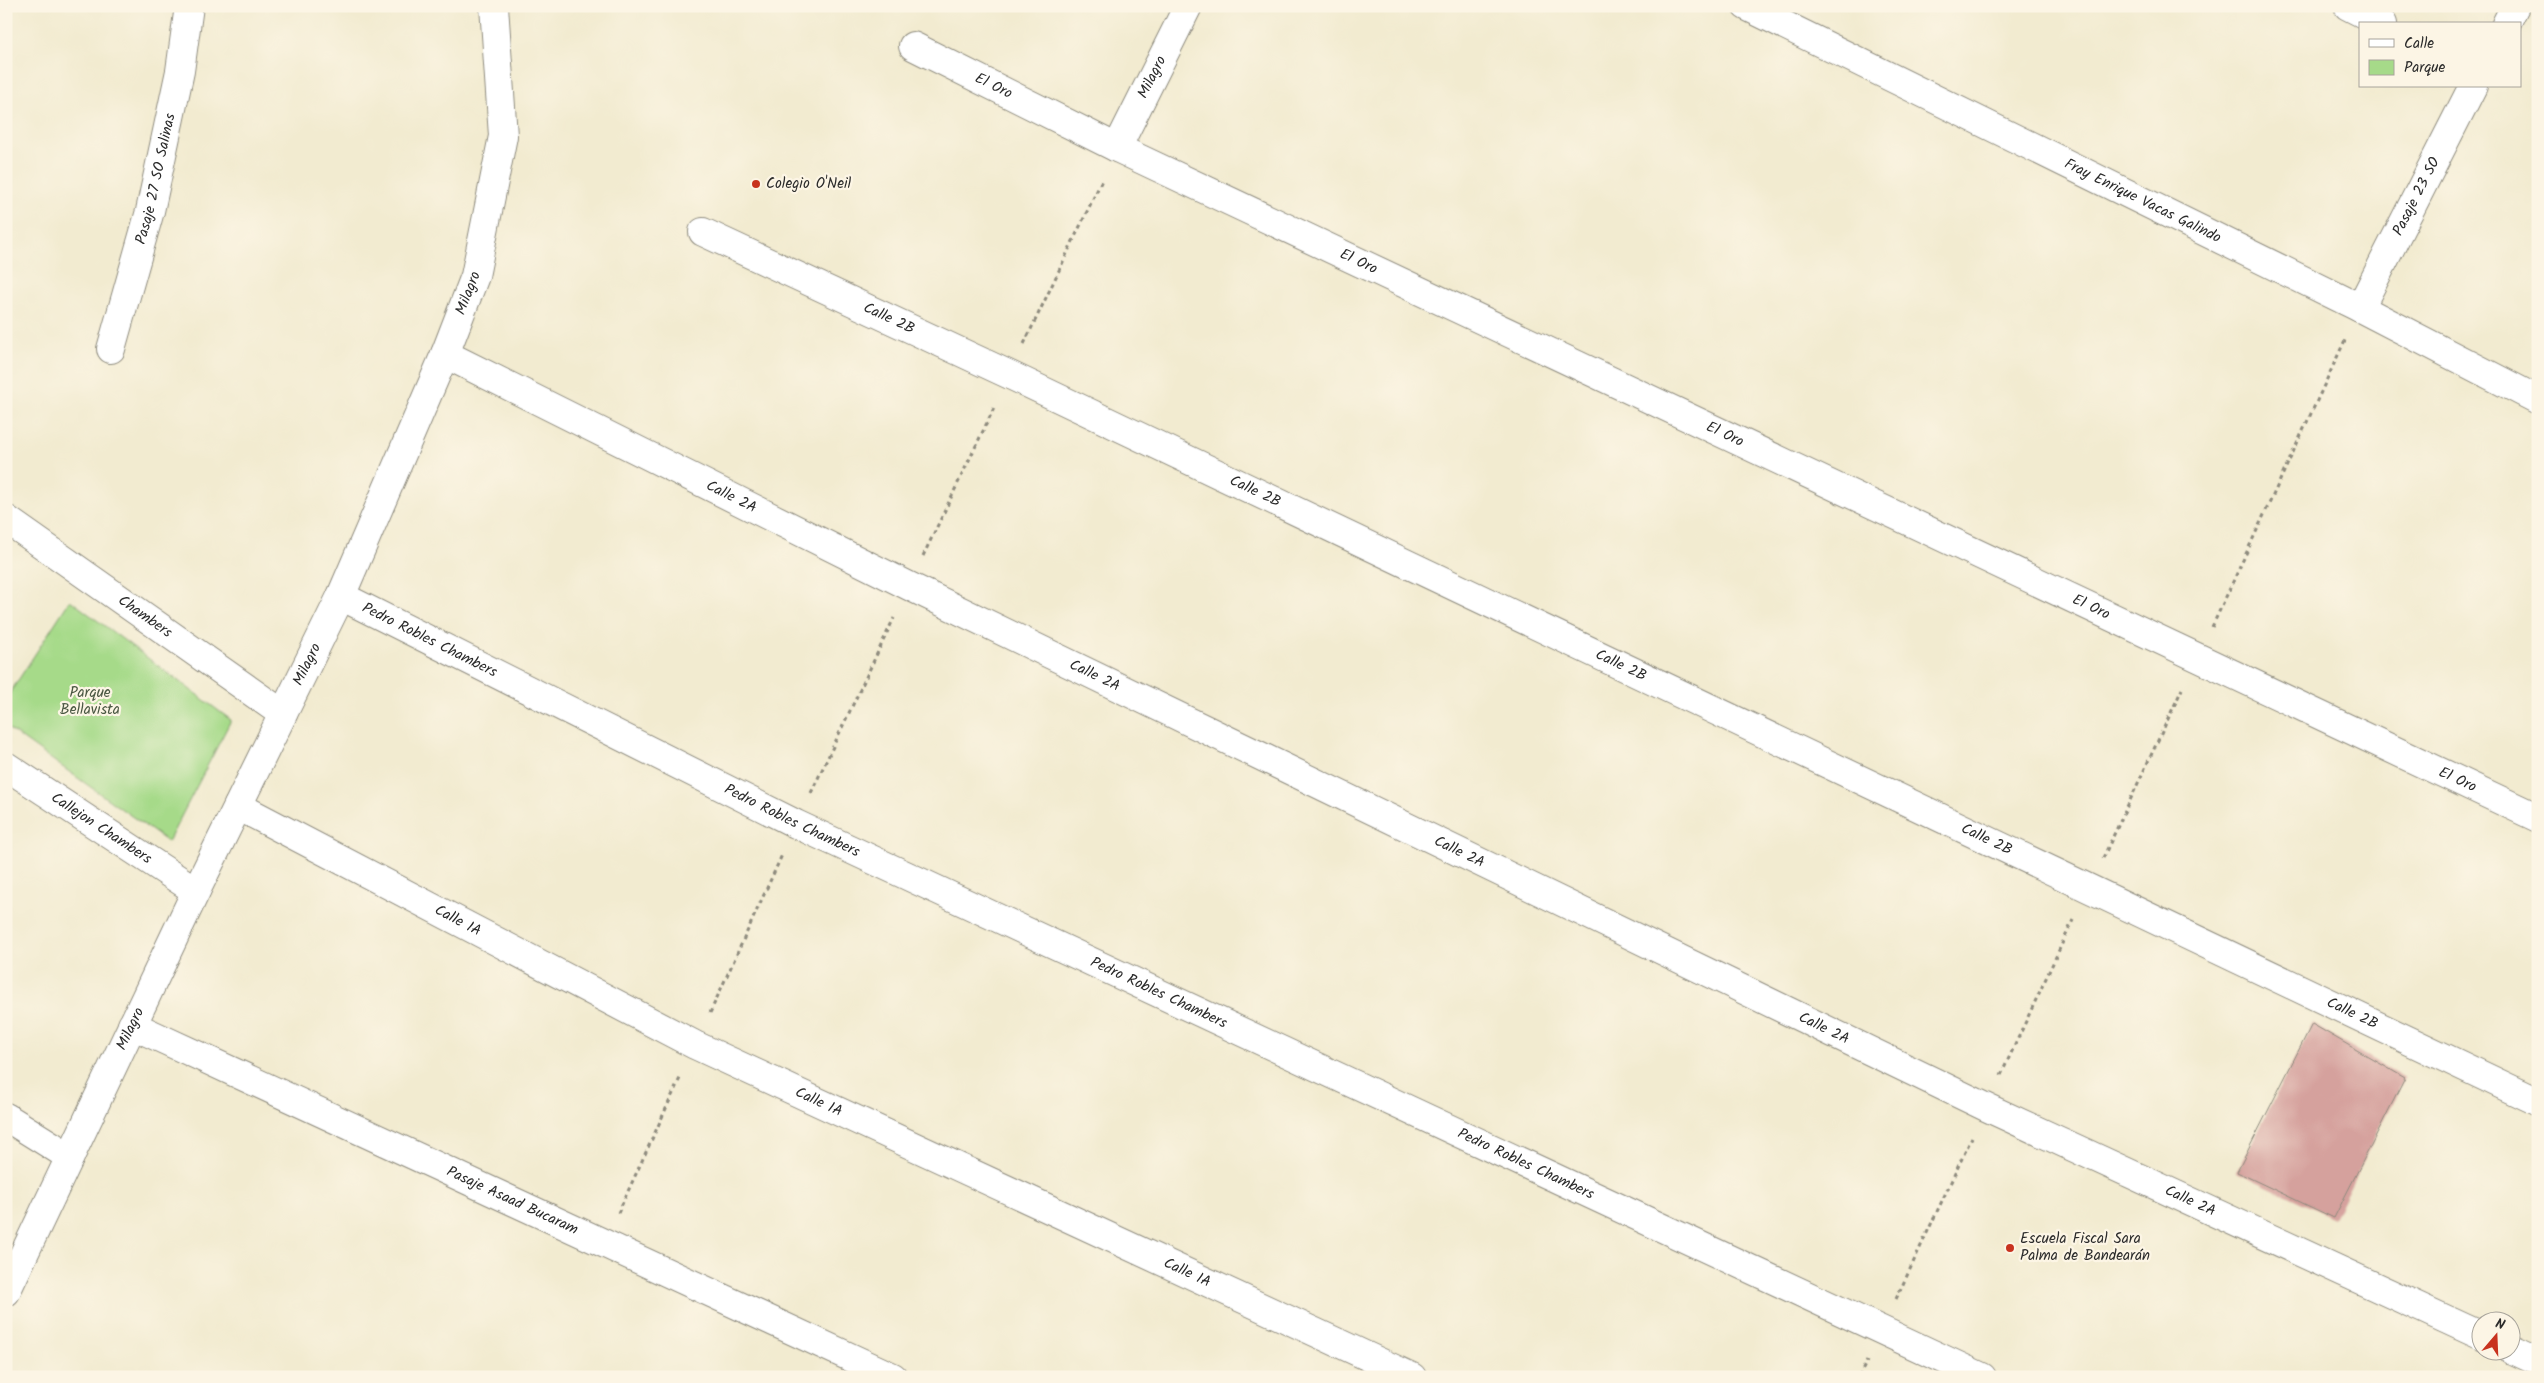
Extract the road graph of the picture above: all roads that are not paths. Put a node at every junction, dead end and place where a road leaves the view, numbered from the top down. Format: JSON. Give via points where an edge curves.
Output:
{"nodes":[{"id":1,"x":189,"y":6,"type":"edge"},
{"id":2,"x":494,"y":6,"type":"edge"},
{"id":3,"x":1188,"y":6,"type":"edge"},
{"id":4,"x":1746,"y":6,"type":"edge"},
{"id":5,"x":2348,"y":6,"type":"edge"},
{"id":6,"x":2515,"y":6,"type":"edge"},
{"id":7,"x":2379,"y":22,"type":"edge"},
{"id":8,"x":2507,"y":22,"type":"edge"},
{"id":9,"x":914,"y":46,"type":"dead end"},
{"id":10,"x":2472,"y":88,"type":"edge"},
{"id":11,"x":1117,"y":148,"type":"junction"},
{"id":12,"x":703,"y":232,"type":"dead end"},
{"id":13,"x":2360,"y":308,"type":"junction"},
{"id":14,"x":111,"y":349,"type":"dead end"},
{"id":15,"x":445,"y":354,"type":"junction"},
{"id":16,"x":2538,"y":400,"type":"edge"},
{"id":17,"x":6,"y":519,"type":"edge"},
{"id":18,"x":341,"y":596,"type":"junction"},
{"id":19,"x":283,"y":714,"type":"junction"},
{"id":20,"x":6,"y":766,"type":"edge"},
{"id":21,"x":238,"y":806,"type":"junction"},
{"id":22,"x":2538,"y":818,"type":"edge"},
{"id":23,"x":196,"y":891,"type":"junction"},
{"id":24,"x":132,"y":1026,"type":"junction"},
{"id":25,"x":2538,"y":1102,"type":"edge"},
{"id":26,"x":6,"y":1116,"type":"edge"},
{"id":27,"x":70,"y":1158,"type":"junction"},
{"id":28,"x":6,"y":1292,"type":"edge"},
{"id":29,"x":2472,"y":1331,"type":"edge"},
{"id":30,"x":2522,"y":1355,"type":"edge"},
{"id":31,"x":2538,"y":1362,"type":"edge"},
{"id":32,"x":893,"y":1377,"type":"edge"},
{"id":33,"x":1412,"y":1377,"type":"edge"},
{"id":34,"x":1982,"y":1377,"type":"edge"}],
"edges":[{"from":1,"to":14,"type":"street","name":"Pasaje 27 SO Salinas","via":[[180,71],[150,211]]},
{"from":2,"to":15,"type":"street","name":"Milagro","via":[[503,136],[475,276]]},
{"from":3,"to":11,"type":"street","name":"Milagro"},
{"from":4,"to":13,"type":"street","name":"Fray Enrique Vacas Galindo"},
{"from":5,"to":7,"type":"street"},
{"from":6,"to":8,"type":"street"},
{"from":9,"to":11,"type":"street","name":"El Oro"},
{"from":10,"to":13,"type":"street","name":"Pasaje 23 SO"},
{"from":11,"to":22,"type":"street","name":"El Oro"},
{"from":12,"to":25,"type":"street","name":"Calle 2B"},
{"from":13,"to":16,"type":"street","name":"Fray Enrique Vacas Galindo"},
{"from":15,"to":18,"type":"street","name":"Milagro"},
{"from":15,"to":29,"type":"street","name":"Calle 2A","via":[[909,586],[1986,1107]]},
{"from":17,"to":19,"type":"street","name":"Chambers"},
{"from":18,"to":19,"type":"street","name":"Milagro"},
{"from":18,"to":34,"type":"street","name":"Pedro Robles Chambers","via":[[796,824]]},
{"from":19,"to":21,"type":"street","name":"Milagro"},
{"from":20,"to":23,"type":"street","name":"Callejon Chambers"},
{"from":21,"to":23,"type":"street","name":"Milagro"},
{"from":21,"to":33,"type":"street","name":"Calle 1A","via":[[695,1045]]},
{"from":23,"to":24,"type":"street","name":"Milagro"},
{"from":24,"to":27,"type":"street","name":"Milagro"},
{"from":24,"to":32,"type":"street","name":"Pasaje Asaad Bucaram"},
{"from":26,"to":27,"type":"street"},
{"from":27,"to":28,"type":"street","name":"Milagro"},
{"from":30,"to":31,"type":"street"}]}
